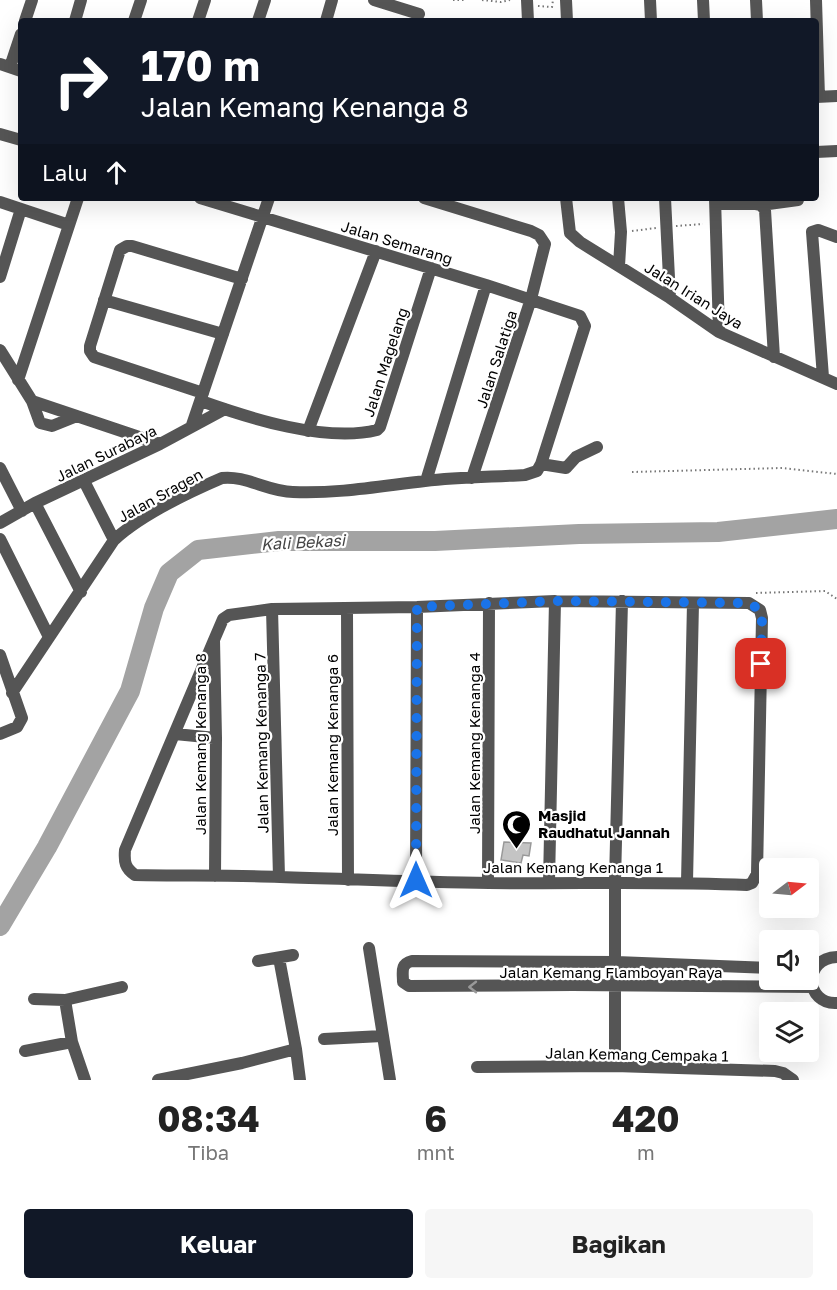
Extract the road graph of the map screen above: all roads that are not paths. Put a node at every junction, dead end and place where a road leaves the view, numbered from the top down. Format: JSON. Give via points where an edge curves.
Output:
{"nodes":[{"id":1,"x":32,"y":0,"type":"edge"},
{"id":2,"x":81,"y":0,"type":"edge"},
{"id":3,"x":141,"y":0,"type":"edge"},
{"id":4,"x":205,"y":0,"type":"edge"},
{"id":5,"x":265,"y":0,"type":"edge"},
{"id":6,"x":332,"y":0,"type":"edge"},
{"id":7,"x":374,"y":0,"type":"edge"},
{"id":8,"x":566,"y":0,"type":"edge"},
{"id":9,"x":650,"y":0,"type":"edge"},
{"id":10,"x":703,"y":0,"type":"edge"},
{"id":11,"x":756,"y":0,"type":"edge"},
{"id":12,"x":816,"y":0,"type":"edge"},
{"id":13,"x":527,"y":3,"type":"edge"},
{"id":14,"x":419,"y":15,"type":"dead end"},
{"id":15,"x":26,"y":18,"type":"edge"},
{"id":16,"x":76,"y":18,"type":"edge"},
{"id":17,"x":135,"y":18,"type":"edge"},
{"id":18,"x":199,"y":18,"type":"edge"},
{"id":19,"x":259,"y":18,"type":"edge"},
{"id":20,"x":327,"y":18,"type":"edge"},
{"id":21,"x":528,"y":18,"type":"edge"},
{"id":22,"x":567,"y":18,"type":"edge"},
{"id":23,"x":651,"y":18,"type":"edge"},
{"id":24,"x":704,"y":18,"type":"edge"},
{"id":25,"x":757,"y":18,"type":"edge"},
{"id":26,"x":816,"y":18,"type":"edge"},
{"id":27,"x":18,"y":43,"type":"edge"},
{"id":28,"x":10,"y":67,"type":"edge"},
{"id":29,"x":837,"y":96,"type":"edge"},
{"id":30,"x":819,"y":97,"type":"edge"},
{"id":31,"x":0,"y":134,"type":"edge"},
{"id":32,"x":18,"y":139,"type":"edge"},
{"id":33,"x":819,"y":152,"type":"edge"},
{"id":34,"x":837,"y":152,"type":"edge"},
{"id":35,"x":77,"y":201,"type":"edge"},
{"id":36,"x":209,"y":201,"type":"edge"},
{"id":37,"x":268,"y":201,"type":"edge"},
{"id":38,"x":434,"y":201,"type":"edge"},
{"id":39,"x":566,"y":201,"type":"edge"},
{"id":40,"x":618,"y":201,"type":"edge"},
{"id":41,"x":665,"y":201,"type":"edge"},
{"id":42,"x":715,"y":201,"type":"edge"},
{"id":43,"x":791,"y":201,"type":"edge"},
{"id":44,"x":0,"y":202,"type":"edge"},
{"id":45,"x":761,"y":205,"type":"junction"},
{"id":46,"x":21,"y":209,"type":"junction"},
{"id":47,"x":262,"y":218,"type":"junction"},
{"id":48,"x":69,"y":225,"type":"junction"},
{"id":49,"x":832,"y":234,"type":"edge"},
{"id":50,"x":376,"y":251,"type":"junction"},
{"id":51,"x":619,"y":266,"type":"junction"},
{"id":52,"x":431,"y":268,"type":"junction"},
{"id":53,"x":0,"y":277,"type":"edge"},
{"id":54,"x":242,"y":279,"type":"junction"},
{"id":55,"x":486,"y":285,"type":"junction"},
{"id":56,"x":670,"y":298,"type":"junction"},
{"id":57,"x":531,"y":299,"type":"junction"},
{"id":58,"x":104,"y":300,"type":"junction"},
{"id":59,"x":719,"y":332,"type":"junction"},
{"id":60,"x":223,"y":334,"type":"junction"},
{"id":61,"x":0,"y":350,"type":"edge"},
{"id":62,"x":774,"y":357,"type":"junction"},
{"id":63,"x":823,"y":377,"type":"junction"},
{"id":64,"x":18,"y":380,"type":"junction"},
{"id":65,"x":837,"y":384,"type":"edge"},
{"id":66,"x":202,"y":397,"type":"junction"},
{"id":67,"x":32,"y":401,"type":"junction"},
{"id":68,"x":225,"y":409,"type":"junction"},
{"id":69,"x":77,"y":416,"type":"junction"},
{"id":70,"x":192,"y":425,"type":"junction"},
{"id":71,"x":308,"y":431,"type":"junction"},
{"id":72,"x":160,"y":444,"type":"junction"},
{"id":73,"x":597,"y":447,"type":"dead end"},
{"id":74,"x":541,"y":464,"type":"junction"},
{"id":75,"x":0,"y":468,"type":"edge"},
{"id":76,"x":472,"y":478,"type":"junction"},
{"id":77,"x":84,"y":481,"type":"junction"},
{"id":78,"x":426,"y":481,"type":"junction"},
{"id":79,"x":35,"y":503,"type":"junction"},
{"id":80,"x":22,"y":511,"type":"junction"},
{"id":81,"x":0,"y":523,"type":"edge"},
{"id":82,"x":0,"y":539,"type":"edge"},
{"id":83,"x":114,"y":540,"type":"junction"},
{"id":84,"x":81,"y":592,"type":"junction"},
{"id":85,"x":555,"y":601,"type":"junction"},
{"id":86,"x":622,"y":601,"type":"junction"},
{"id":87,"x":489,"y":603,"type":"junction"},
{"id":88,"x":693,"y":603,"type":"junction"},
{"id":89,"x":749,"y":603,"type":"joint"},
{"id":90,"x":417,"y":607,"type":"junction"},
{"id":91,"x":272,"y":609,"type":"junction"},
{"id":92,"x":347,"y":609,"type":"junction"},
{"id":93,"x":49,"y":637,"type":"junction"},
{"id":94,"x":214,"y":640,"type":"junction"},
{"id":95,"x":0,"y":655,"type":"edge"},
{"id":96,"x":12,"y":693,"type":"junction"},
{"id":97,"x":0,"y":734,"type":"edge"},
{"id":98,"x":175,"y":734,"type":"junction"},
{"id":99,"x":216,"y":738,"type":"junction"},
{"id":100,"x":215,"y":876,"type":"junction"},
{"id":101,"x":279,"y":877,"type":"junction"},
{"id":102,"x":348,"y":880,"type":"junction"},
{"id":103,"x":416,"y":880,"type":"junction"},
{"id":104,"x":549,"y":882,"type":"junction"},
{"id":105,"x":615,"y":882,"type":"junction"},
{"id":106,"x":687,"y":882,"type":"junction"},
{"id":107,"x":488,"y":883,"type":"junction"},
{"id":108,"x":369,"y":948,"type":"dead end"},
{"id":109,"x":293,"y":955,"type":"dead end"},
{"id":110,"x":837,"y":957,"type":"edge"},
{"id":111,"x":279,"y":958,"type":"junction"},
{"id":112,"x":258,"y":961,"type":"dead end"},
{"id":113,"x":616,"y":962,"type":"junction"},
{"id":114,"x":819,"y":964,"type":"edge"},
{"id":115,"x":759,"y":968,"type":"edge"},
{"id":116,"x":616,"y":985,"type":"junction"},
{"id":117,"x":759,"y":986,"type":"edge"},
{"id":118,"x":122,"y":987,"type":"dead end"},
{"id":119,"x":814,"y":990,"type":"edge"},
{"id":120,"x":34,"y":999,"type":"dead end"},
{"id":121,"x":65,"y":1000,"type":"junction"},
{"id":122,"x":837,"y":1003,"type":"edge"},
{"id":123,"x":382,"y":1036,"type":"junction"},
{"id":124,"x":324,"y":1039,"type":"dead end"},
{"id":125,"x":72,"y":1042,"type":"junction"},
{"id":126,"x":296,"y":1049,"type":"junction"},
{"id":127,"x":25,"y":1051,"type":"dead end"},
{"id":128,"x":615,"y":1066,"type":"junction"},
{"id":129,"x":477,"y":1067,"type":"dead end"},
{"id":130,"x":594,"y":1067,"type":"junction"},
{"id":131,"x":528,"y":1074,"type":"edge"},
{"id":132,"x":660,"y":1074,"type":"edge"},
{"id":133,"x":722,"y":1075,"type":"edge"},
{"id":134,"x":85,"y":1080,"type":"edge"},
{"id":135,"x":158,"y":1080,"type":"edge"},
{"id":136,"x":300,"y":1080,"type":"edge"},
{"id":137,"x":390,"y":1080,"type":"edge"},
{"id":138,"x":594,"y":1080,"type":"edge"},
{"id":139,"x":791,"y":1080,"type":"edge"}],
"edges":[{"from":1,"to":15,"type":"street"},
{"from":2,"to":16,"type":"street"},
{"from":3,"to":17,"type":"street"},
{"from":4,"to":18,"type":"street"},
{"from":5,"to":19,"type":"street"},
{"from":6,"to":20,"type":"street"},
{"from":7,"to":14,"type":"street"},
{"from":8,"to":22,"type":"street"},
{"from":9,"to":23,"type":"street"},
{"from":10,"to":24,"type":"street"},
{"from":11,"to":25,"type":"street"},
{"from":12,"to":26,"type":"street"},
{"from":13,"to":21,"type":"street"},
{"from":27,"to":28,"type":"street"},
{"from":29,"to":30,"type":"street"},
{"from":31,"to":32,"type":"street"},
{"from":33,"to":34,"type":"street"},
{"from":35,"to":48,"type":"street"},
{"from":36,"to":47,"type":"street","name":"Jalan Semarang"},
{"from":37,"to":47,"type":"street"},
{"from":38,"to":57,"type":"street","name":"Jalan Salatiga","via":[[531,231],[542,238],[545,249]]},
{"from":39,"to":51,"type":"street","name":"Jalan Irian Jaya","via":[[573,237]]},
{"from":40,"to":51,"type":"street"},
{"from":41,"to":56,"type":"street"},
{"from":42,"to":45,"type":"street"},
{"from":42,"to":59,"type":"street"},
{"from":43,"to":45,"type":"street"},
{"from":44,"to":46,"type":"street"},
{"from":45,"to":62,"type":"street","via":[[765,210]]},
{"from":46,"to":48,"type":"street"},
{"from":46,"to":53,"type":"street"},
{"from":47,"to":50,"type":"street","name":"Jalan Semarang"},
{"from":47,"to":54,"type":"street"},
{"from":48,"to":64,"type":"street"},
{"from":49,"to":63,"type":"street","via":[[814,230],[812,237]]},
{"from":50,"to":52,"type":"street","name":"Jalan Semarang"},
{"from":50,"to":71,"type":"street"},
{"from":51,"to":56,"type":"street","name":"Jalan Irian Jaya"},
{"from":52,"to":55,"type":"street","name":"Jalan Semarang"},
{"from":52,"to":71,"type":"street","name":"Jalan Magelang","via":[[380,427],[352,433]]},
{"from":54,"to":58,"type":"street","via":[[127,246],[120,250]]},
{"from":54,"to":60,"type":"street"},
{"from":55,"to":57,"type":"street","name":"Jalan Semarang"},
{"from":55,"to":78,"type":"street"},
{"from":56,"to":59,"type":"street","name":"Jalan Irian Jaya"},
{"from":57,"to":74,"type":"street","name":"Jalan Semarang","via":[[576,314],[585,326]]},
{"from":57,"to":76,"type":"street","name":"Jalan Salatiga"},
{"from":58,"to":60,"type":"street"},
{"from":58,"to":66,"type":"street","name":"Jalan Magelang","via":[[90,346],[94,357]]},
{"from":59,"to":62,"type":"street","name":"Jalan Irian Jaya"},
{"from":60,"to":66,"type":"street"},
{"from":61,"to":64,"type":"street"},
{"from":62,"to":63,"type":"street","name":"Jalan Irian Jaya"},
{"from":63,"to":65,"type":"street","name":"Jalan Irian Jaya"},
{"from":64,"to":67,"type":"street"},
{"from":66,"to":68,"type":"street","name":"Jalan Magelang"},
{"from":66,"to":70,"type":"street"},
{"from":67,"to":69,"type":"street"},
{"from":67,"to":69,"type":"street","via":[[40,423],[46,426]]},
{"from":68,"to":70,"type":"street","name":"Jalan Surabaya"},
{"from":68,"to":71,"type":"street","name":"Jalan Magelang"},
{"from":69,"to":72,"type":"street"},
{"from":70,"to":72,"type":"street","name":"Jalan Surabaya"},
{"from":72,"to":77,"type":"street","name":"Jalan Surabaya"},
{"from":73,"to":74,"type":"street","via":[[576,457],[566,468]]},
{"from":74,"to":76,"type":"street","name":"Jalan Sragen","via":[[537,471],[525,475]]},
{"from":75,"to":80,"type":"street"},
{"from":76,"to":78,"type":"street","name":"Jalan Sragen"},
{"from":77,"to":79,"type":"street","name":"Jalan Surabaya"},
{"from":77,"to":83,"type":"street"},
{"from":78,"to":83,"type":"street","name":"Jalan Sragen","via":[[295,492],[222,478],[145,517]]},
{"from":79,"to":80,"type":"street","name":"Jalan Surabaya"},
{"from":79,"to":84,"type":"street"},
{"from":80,"to":81,"type":"street","name":"Jalan Surabaya"},
{"from":82,"to":93,"type":"street"},
{"from":83,"to":84,"type":"street","name":"Jalan Sragen"},
{"from":84,"to":93,"type":"street","name":"Jalan Sragen"},
{"from":85,"to":86,"type":"street","name":"Jalan Kemang Kenanga 8"},
{"from":85,"to":87,"type":"street","name":"Jalan Kemang Kenanga 8"},
{"from":85,"to":104,"type":"street"},
{"from":86,"to":88,"type":"street","name":"Jalan Kemang Kenanga 8"},
{"from":86,"to":105,"type":"street"},
{"from":87,"to":90,"type":"street","name":"Jalan Kemang Kenanga 8"},
{"from":87,"to":107,"type":"street","name":"Jalan Kemang Kenanga 4"},
{"from":88,"to":89,"type":"street","name":"Jalan Kemang Kenanga 8"},
{"from":88,"to":106,"type":"street"},
{"from":89,"to":106,"type":"street","name":"Jalan Kemang Kenanga 1","via":[[760,610],[762,618],[757,874],[747,885]]},
{"from":90,"to":92,"type":"street","name":"Jalan Kemang Kenanga 8"},
{"from":90,"to":103,"type":"street"},
{"from":91,"to":92,"type":"street","name":"Jalan Kemang Kenanga 8"},
{"from":91,"to":94,"type":"street","name":"Jalan Kemang Kenanga 8","via":[[229,615],[223,619]]},
{"from":91,"to":101,"type":"street","name":"Jalan Kemang Kenanga 7"},
{"from":92,"to":102,"type":"street","name":"Jalan Kemang Kenanga 6"},
{"from":93,"to":96,"type":"street","name":"Jalan Sragen"},
{"from":94,"to":98,"type":"street"},
{"from":94,"to":99,"type":"street","name":"Jalan Kemang Kenanga 8"},
{"from":95,"to":96,"type":"street"},
{"from":96,"to":97,"type":"street","via":[[21,722]]},
{"from":98,"to":99,"type":"street"},
{"from":98,"to":100,"type":"street","name":"Jalan Kemang Kenanga 1","via":[[125,850],[124,862],[135,875]]},
{"from":99,"to":100,"type":"street","name":"Jalan Kemang Kenanga 8"},
{"from":100,"to":101,"type":"street","name":"Jalan Kemang Kenanga 1"},
{"from":101,"to":102,"type":"street","name":"Jalan Kemang Kenanga 1"},
{"from":102,"to":103,"type":"street","name":"Jalan Kemang Kenanga 1"},
{"from":103,"to":107,"type":"street","name":"Jalan Kemang Kenanga 1"},
{"from":104,"to":105,"type":"street","name":"Jalan Kemang Kenanga 1"},
{"from":104,"to":107,"type":"street","name":"Jalan Kemang Kenanga 1"},
{"from":105,"to":106,"type":"street","name":"Jalan Kemang Kenanga 1"},
{"from":105,"to":113,"type":"street"},
{"from":108,"to":123,"type":"street"},
{"from":109,"to":111,"type":"street"},
{"from":110,"to":114,"type":"street"},
{"from":111,"to":112,"type":"street"},
{"from":111,"to":126,"type":"street"},
{"from":113,"to":115,"type":"street","name":"Jalan Kemang Flamboyan Raya"},
{"from":113,"to":116,"type":"street"},
{"from":116,"to":113,"type":"street","name":"Jalan Kemang Flamboyan Raya","one_way":true,"via":[[409,986],[403,982],[403,966],[412,961]]},
{"from":116,"to":117,"type":"street","name":"Jalan Kemang Flamboyan Raya"},
{"from":116,"to":128,"type":"street"},
{"from":118,"to":121,"type":"street"},
{"from":119,"to":122,"type":"street","via":[[824,1001]]},
{"from":120,"to":121,"type":"street"},
{"from":121,"to":125,"type":"street"},
{"from":123,"to":124,"type":"street"},
{"from":123,"to":137,"type":"street"},
{"from":125,"to":127,"type":"street"},
{"from":125,"to":134,"type":"street"},
{"from":126,"to":135,"type":"street"},
{"from":126,"to":136,"type":"street"},
{"from":128,"to":130,"type":"street","name":"Jalan Kemang Cempaka 1"},
{"from":128,"to":132,"type":"street","name":"Jalan Kemang Cempaka 1"},
{"from":129,"to":131,"type":"street","name":"Jalan Kemang Cempaka 1"},
{"from":130,"to":131,"type":"street","name":"Jalan Kemang Cempaka 1"},
{"from":130,"to":138,"type":"street"},
{"from":132,"to":133,"type":"street","name":"Jalan Kemang Cempaka 1"},
{"from":133,"to":139,"type":"street","name":"Jalan Kemang Cempaka 1","via":[[775,1071]]}]}
